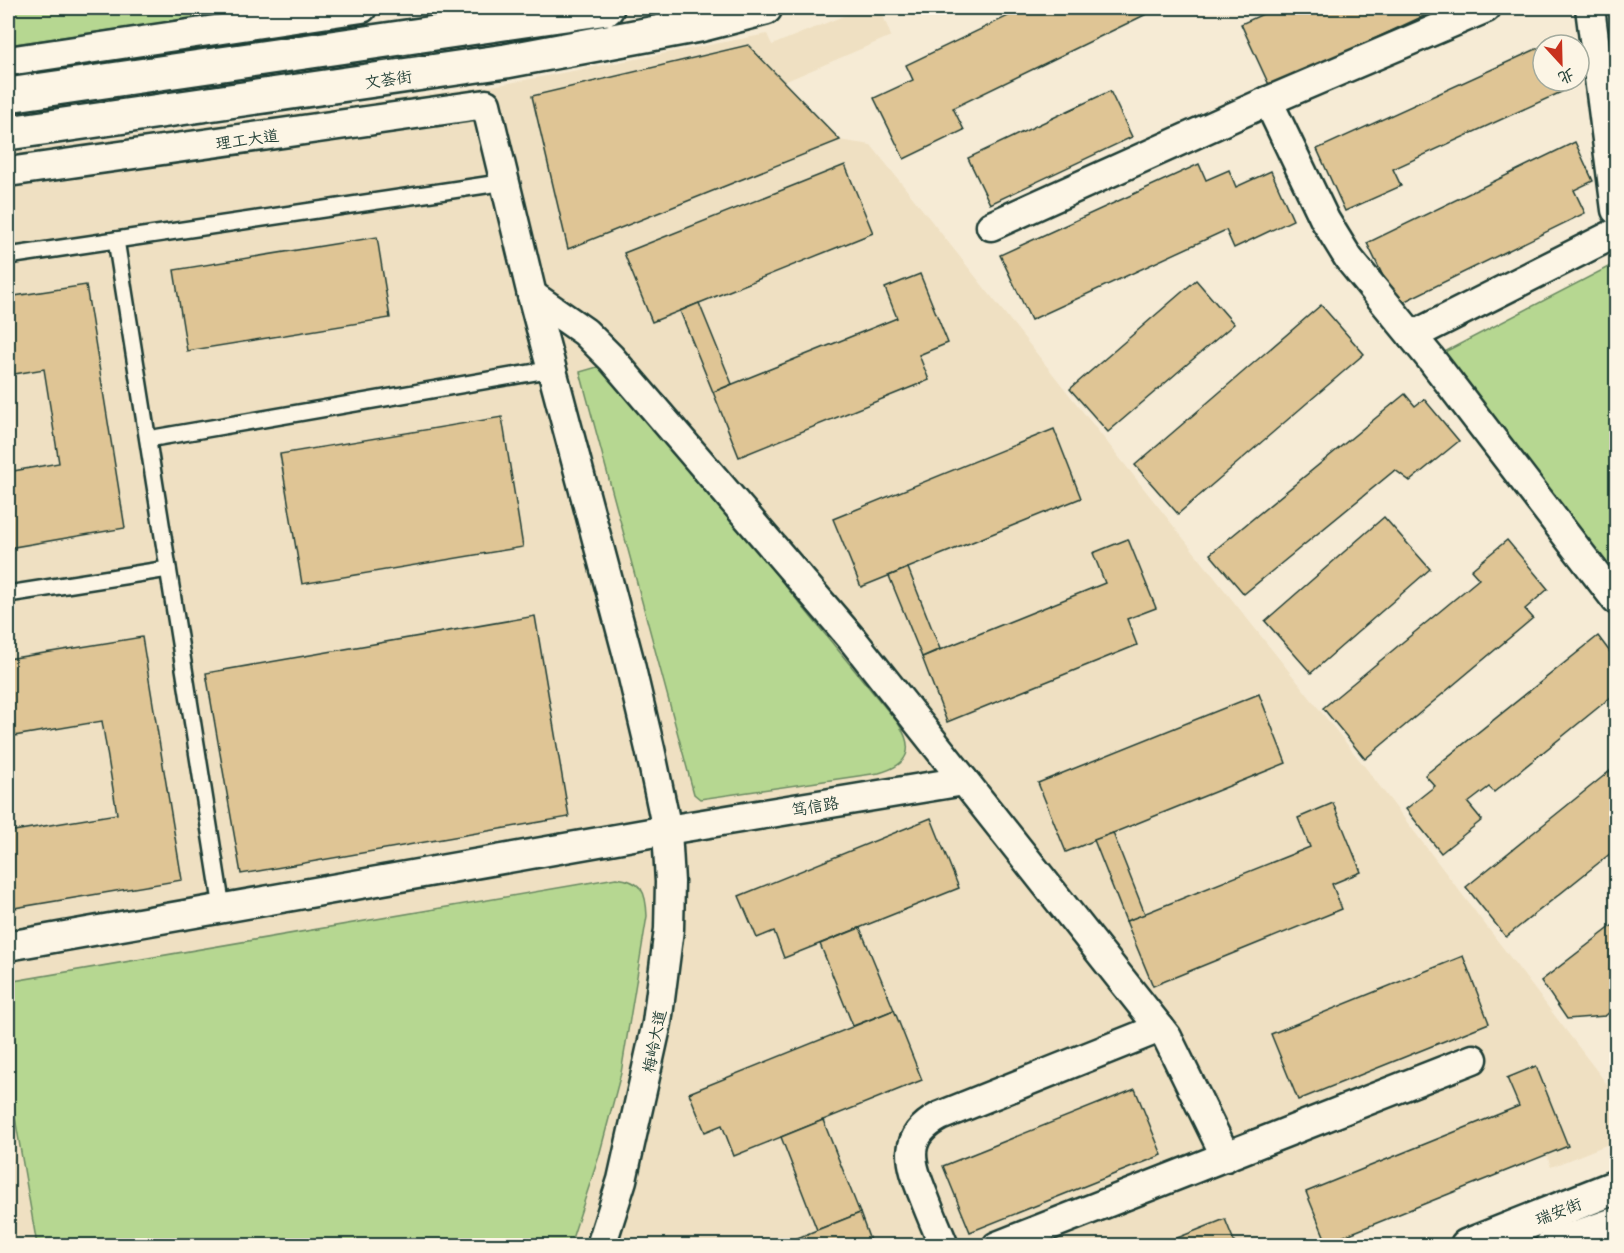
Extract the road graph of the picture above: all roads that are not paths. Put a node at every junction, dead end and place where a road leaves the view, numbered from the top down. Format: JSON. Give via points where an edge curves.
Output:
{"nodes":[{"id":1,"x":362,"y":8,"type":"edge"},
{"id":2,"x":607,"y":8,"type":"edge"},
{"id":3,"x":765,"y":8,"type":"edge"},
{"id":4,"x":1486,"y":8,"type":"edge"},
{"id":5,"x":1590,"y":8,"type":"edge"},
{"id":6,"x":8,"y":62,"type":"edge"},
{"id":7,"x":8,"y":95,"type":"edge"},
{"id":8,"x":1269,"y":101,"type":"junction"},
{"id":9,"x":486,"y":104,"type":"joint"},
{"id":10,"x":8,"y":133,"type":"edge"},
{"id":11,"x":8,"y":172,"type":"edge"},
{"id":12,"x":506,"y":182,"type":"junction"},
{"id":13,"x":1617,"y":210,"type":"edge"},
{"id":14,"x":991,"y":226,"type":"dead end"},
{"id":15,"x":1617,"y":233,"type":"edge"},
{"id":16,"x":116,"y":240,"type":"junction"},
{"id":17,"x":8,"y":256,"type":"edge"},
{"id":18,"x":532,"y":295,"type":"junction"},
{"id":19,"x":1412,"y":336,"type":"junction"},
{"id":20,"x":553,"y":369,"type":"junction"},
{"id":21,"x":148,"y":439,"type":"junction"},
{"id":22,"x":168,"y":569,"type":"junction"},
{"id":23,"x":1612,"y":584,"type":"edge"},
{"id":24,"x":8,"y":594,"type":"edge"},
{"id":25,"x":964,"y":781,"type":"junction"},
{"id":26,"x":667,"y":830,"type":"junction"},
{"id":27,"x":222,"y":908,"type":"junction"},
{"id":28,"x":8,"y":946,"type":"edge"},
{"id":29,"x":1160,"y":1028,"type":"junction"},
{"id":30,"x":1473,"y":1059,"type":"dead end"},
{"id":31,"x":1226,"y":1157,"type":"junction"},
{"id":32,"x":1617,"y":1187,"type":"edge"},
{"id":33,"x":1617,"y":1224,"type":"edge"},
{"id":34,"x":601,"y":1245,"type":"edge"},
{"id":35,"x":944,"y":1245,"type":"edge"},
{"id":36,"x":997,"y":1245,"type":"edge"},
{"id":37,"x":1467,"y":1245,"type":"edge"},
{"id":38,"x":1552,"y":1245,"type":"edge"}],
"edges":[{"from":1,"to":6,"type":"street"},
{"from":2,"to":7,"type":"main road"},
{"from":3,"to":10,"type":"main road","name":"文荟街","via":[[699,25],[506,61]]},
{"from":4,"to":8,"type":"street"},
{"from":5,"to":13,"type":"street"},
{"from":8,"to":14,"type":"street"},
{"from":8,"to":19,"type":"street","via":[[1324,220],[1361,275]]},
{"from":9,"to":11,"type":"street","name":"理工大道"},
{"from":9,"to":12,"type":"street","name":"梅岭大道"},
{"from":12,"to":16,"type":"lane"},
{"from":12,"to":18,"type":"street","name":"梅岭大道"},
{"from":15,"to":19,"type":"street"},
{"from":16,"to":17,"type":"lane"},
{"from":16,"to":21,"type":"lane"},
{"from":18,"to":20,"type":"street","name":"梅岭大道"},
{"from":18,"to":25,"type":"street","via":[[585,332],[611,358],[852,639]]},
{"from":19,"to":23,"type":"street"},
{"from":20,"to":21,"type":"lane"},
{"from":20,"to":26,"type":"street","name":"梅岭大道","via":[[628,656]]},
{"from":21,"to":22,"type":"lane"},
{"from":22,"to":24,"type":"lane"},
{"from":22,"to":27,"type":"lane"},
{"from":25,"to":26,"type":"street","name":"笃信路"},
{"from":25,"to":29,"type":"street"},
{"from":26,"to":27,"type":"street","name":"笃信路"},
{"from":26,"to":34,"type":"street","name":"梅岭大道","via":[[669,929],[657,1023],[622,1180]]},
{"from":27,"to":28,"type":"street","name":"笃信路"},
{"from":29,"to":31,"type":"street"},
{"from":29,"to":35,"type":"street","via":[[940,1116],[921,1130],[911,1149],[912,1166]]},
{"from":30,"to":31,"type":"street"},
{"from":31,"to":36,"type":"street"},
{"from":32,"to":37,"type":"main road","name":"瑞安街"},
{"from":33,"to":38,"type":"main road","name":"瑞安街"}]}
